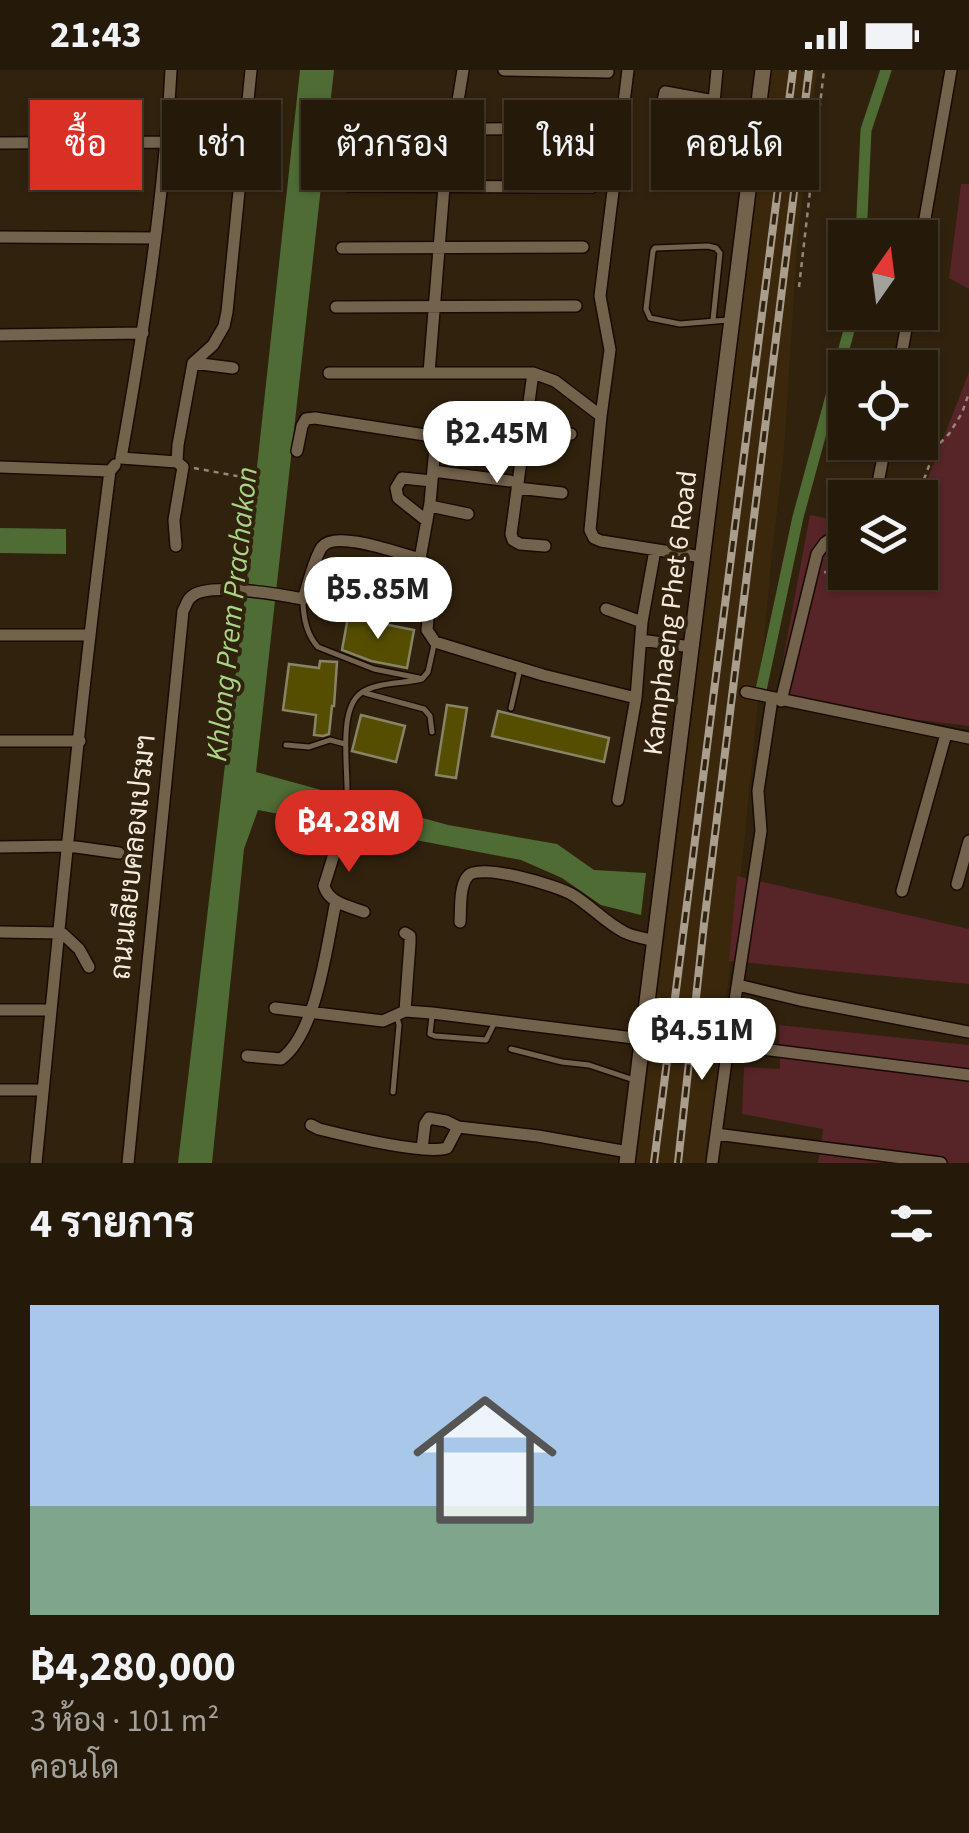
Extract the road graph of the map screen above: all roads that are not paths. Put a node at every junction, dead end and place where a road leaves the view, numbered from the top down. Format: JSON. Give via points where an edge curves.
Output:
{"nodes":[{"id":1,"x":171,"y":70,"type":"edge"},
{"id":2,"x":251,"y":70,"type":"edge"},
{"id":3,"x":463,"y":70,"type":"edge"},
{"id":4,"x":504,"y":70,"type":"edge"},
{"id":5,"x":628,"y":70,"type":"edge"},
{"id":6,"x":717,"y":70,"type":"edge"},
{"id":7,"x":763,"y":70,"type":"edge"},
{"id":8,"x":951,"y":70,"type":"edge"},
{"id":9,"x":608,"y":72,"type":"edge"},
{"id":10,"x":169,"y":100,"type":"edge"},
{"id":11,"x":458,"y":100,"type":"edge"},
{"id":12,"x":664,"y":100,"type":"edge"},
{"id":13,"x":709,"y":100,"type":"edge"},
{"id":14,"x":714,"y":100,"type":"edge"},
{"id":15,"x":759,"y":100,"type":"edge"},
{"id":16,"x":162,"y":142,"type":"edge"},
{"id":17,"x":0,"y":143,"type":"edge"},
{"id":18,"x":162,"y":182,"type":"edge"},
{"id":19,"x":444,"y":190,"type":"edge"},
{"id":20,"x":748,"y":190,"type":"edge"},
{"id":21,"x":925,"y":220,"type":"edge"},
{"id":22,"x":0,"y":237,"type":"edge"},
{"id":23,"x":155,"y":238,"type":"junction"},
{"id":24,"x":583,"y":247,"type":"dead end"},
{"id":25,"x":342,"y":248,"type":"dead end"},
{"id":26,"x":439,"y":248,"type":"junction"},
{"id":27,"x":576,"y":306,"type":"dead end"},
{"id":28,"x":336,"y":307,"type":"dead end"},
{"id":29,"x":434,"y":307,"type":"junction"},
{"id":30,"x":713,"y":320,"type":"junction"},
{"id":31,"x":732,"y":320,"type":"junction"},
{"id":32,"x":143,"y":333,"type":"junction"},
{"id":33,"x":0,"y":335,"type":"edge"},
{"id":34,"x":192,"y":363,"type":"junction"},
{"id":35,"x":233,"y":368,"type":"dead end"},
{"id":36,"x":533,"y":372,"type":"junction"},
{"id":37,"x":329,"y":373,"type":"dead end"},
{"id":38,"x":429,"y":373,"type":"junction"},
{"id":39,"x":601,"y":416,"type":"junction"},
{"id":40,"x":525,"y":433,"type":"junction"},
{"id":41,"x":571,"y":434,"type":"dead end"},
{"id":42,"x":436,"y":436,"type":"junction"},
{"id":43,"x":510,"y":448,"type":"dead end"},
{"id":44,"x":297,"y":451,"type":"dead end"},
{"id":45,"x":122,"y":458,"type":"junction"},
{"id":46,"x":180,"y":465,"type":"junction"},
{"id":47,"x":0,"y":467,"type":"edge"},
{"id":48,"x":110,"y":471,"type":"junction"},
{"id":49,"x":433,"y":476,"type":"junction"},
{"id":50,"x":514,"y":484,"type":"junction"},
{"id":51,"x":562,"y":494,"type":"dead end"},
{"id":52,"x":430,"y":506,"type":"junction"},
{"id":53,"x":468,"y":514,"type":"dead end"},
{"id":54,"x":427,"y":520,"type":"junction"},
{"id":55,"x":828,"y":541,"type":"edge"},
{"id":56,"x":176,"y":546,"type":"dead end"},
{"id":57,"x":544,"y":546,"type":"dead end"},
{"id":58,"x":655,"y":550,"type":"junction"},
{"id":59,"x":702,"y":558,"type":"junction"},
{"id":60,"x":420,"y":559,"type":"junction"},
{"id":61,"x":303,"y":599,"type":"junction"},
{"id":62,"x":606,"y":609,"type":"dead end"},
{"id":63,"x":374,"y":610,"type":"dead end"},
{"id":64,"x":642,"y":622,"type":"junction"},
{"id":65,"x":0,"y":634,"type":"edge"},
{"id":66,"x":88,"y":635,"type":"junction"},
{"id":67,"x":641,"y":640,"type":"junction"},
{"id":68,"x":435,"y":642,"type":"junction"},
{"id":69,"x":691,"y":646,"type":"junction"},
{"id":70,"x":520,"y":669,"type":"junction"},
{"id":71,"x":422,"y":679,"type":"junction"},
{"id":72,"x":362,"y":692,"type":"junction"},
{"id":73,"x":746,"y":692,"type":"dead end"},
{"id":74,"x":636,"y":698,"type":"junction"},
{"id":75,"x":776,"y":700,"type":"junction"},
{"id":76,"x":511,"y":708,"type":"dead end"},
{"id":77,"x":432,"y":732,"type":"dead end"},
{"id":78,"x":946,"y":734,"type":"junction"},
{"id":79,"x":969,"y":738,"type":"edge"},
{"id":80,"x":0,"y":741,"type":"edge"},
{"id":81,"x":80,"y":741,"type":"junction"},
{"id":82,"x":345,"y":744,"type":"junction"},
{"id":83,"x":286,"y":745,"type":"dead end"},
{"id":84,"x":618,"y":800,"type":"dead end"},
{"id":85,"x":340,"y":835,"type":"joint"},
{"id":86,"x":969,"y":841,"type":"edge"},
{"id":87,"x":0,"y":846,"type":"edge"},
{"id":88,"x":69,"y":846,"type":"junction"},
{"id":89,"x":120,"y":853,"type":"dead end"},
{"id":90,"x":957,"y":884,"type":"dead end"},
{"id":91,"x":902,"y":891,"type":"dead end"},
{"id":92,"x":336,"y":900,"type":"junction"},
{"id":93,"x":364,"y":912,"type":"dead end"},
{"id":94,"x":460,"y":922,"type":"dead end"},
{"id":95,"x":0,"y":932,"type":"edge"},
{"id":96,"x":59,"y":933,"type":"junction"},
{"id":97,"x":405,"y":933,"type":"dead end"},
{"id":98,"x":654,"y":941,"type":"junction"},
{"id":99,"x":89,"y":967,"type":"dead end"},
{"id":100,"x":738,"y":985,"type":"junction"},
{"id":101,"x":275,"y":1008,"type":"dead end"},
{"id":102,"x":0,"y":1010,"type":"edge"},
{"id":103,"x":49,"y":1010,"type":"junction"},
{"id":104,"x":312,"y":1012,"type":"junction"},
{"id":105,"x":401,"y":1012,"type":"junction"},
{"id":106,"x":432,"y":1013,"type":"junction"},
{"id":107,"x":495,"y":1021,"type":"junction"},
{"id":108,"x":969,"y":1032,"type":"edge"},
{"id":109,"x":642,"y":1039,"type":"junction"},
{"id":110,"x":729,"y":1039,"type":"junction"},
{"id":111,"x":511,"y":1049,"type":"dead end"},
{"id":112,"x":247,"y":1056,"type":"dead end"},
{"id":113,"x":969,"y":1075,"type":"edge"},
{"id":114,"x":637,"y":1081,"type":"junction"},
{"id":115,"x":0,"y":1090,"type":"edge"},
{"id":116,"x":43,"y":1090,"type":"junction"},
{"id":117,"x":392,"y":1092,"type":"dead end"},
{"id":118,"x":311,"y":1125,"type":"dead end"},
{"id":119,"x":458,"y":1127,"type":"junction"},
{"id":120,"x":716,"y":1134,"type":"junction"},
{"id":121,"x":422,"y":1149,"type":"junction"},
{"id":122,"x":628,"y":1158,"type":"edge"},
{"id":123,"x":36,"y":1163,"type":"edge"},
{"id":124,"x":128,"y":1163,"type":"edge"},
{"id":125,"x":712,"y":1163,"type":"edge"},
{"id":126,"x":941,"y":1163,"type":"edge"}],
"edges":[{"from":1,"to":10,"type":"street"},
{"from":2,"to":34,"type":"street","via":[[227,312],[213,344]]},
{"from":3,"to":11,"type":"street"},
{"from":4,"to":9,"type":"street"},
{"from":5,"to":39,"type":"street","via":[[600,296],[610,350]]},
{"from":6,"to":14,"type":"street"},
{"from":7,"to":15,"type":"main road","name":"Kamphaeng Phet 6 Road"},
{"from":8,"to":21,"type":"street"},
{"from":12,"to":13,"type":"street","via":[[666,92]]},
{"from":16,"to":17,"type":"street"},
{"from":18,"to":23,"type":"street"},
{"from":19,"to":26,"type":"street"},
{"from":20,"to":31,"type":"main road","name":"Kamphaeng Phet 6 Road"},
{"from":22,"to":23,"type":"street"},
{"from":23,"to":32,"type":"street"},
{"from":24,"to":26,"type":"street"},
{"from":25,"to":26,"type":"street"},
{"from":26,"to":29,"type":"street"},
{"from":27,"to":29,"type":"street"},
{"from":28,"to":29,"type":"street"},
{"from":29,"to":38,"type":"street"},
{"from":30,"to":30,"type":"lane","via":[[716,248],[655,248],[650,318],[680,324]]},
{"from":30,"to":31,"type":"lane"},
{"from":31,"to":59,"type":"main road","name":"Kamphaeng Phet 6 Road"},
{"from":32,"to":33,"type":"street"},
{"from":32,"to":45,"type":"street"},
{"from":34,"to":35,"type":"street"},
{"from":34,"to":46,"type":"street"},
{"from":36,"to":38,"type":"street"},
{"from":36,"to":39,"type":"street"},
{"from":36,"to":40,"type":"street"},
{"from":37,"to":38,"type":"street"},
{"from":39,"to":58,"type":"street","via":[[590,530],[601,541]]},
{"from":40,"to":41,"type":"street"},
{"from":40,"to":50,"type":"street"},
{"from":42,"to":43,"type":"street"},
{"from":42,"to":44,"type":"street","via":[[306,419]]},
{"from":42,"to":49,"type":"street"},
{"from":45,"to":46,"type":"street"},
{"from":45,"to":48,"type":"street"},
{"from":46,"to":56,"type":"street"},
{"from":47,"to":48,"type":"street"},
{"from":48,"to":66,"type":"street"},
{"from":49,"to":50,"type":"street"},
{"from":49,"to":52,"type":"street"},
{"from":49,"to":54,"type":"street","via":[[402,478],[396,488],[398,498]]},
{"from":50,"to":51,"type":"street"},
{"from":50,"to":57,"type":"street","via":[[511,534],[520,544]]},
{"from":52,"to":53,"type":"street"},
{"from":52,"to":54,"type":"street"},
{"from":54,"to":60,"type":"street"},
{"from":55,"to":75,"type":"street","via":[[818,554]]},
{"from":58,"to":59,"type":"street"},
{"from":58,"to":64,"type":"street"},
{"from":59,"to":69,"type":"main road","name":"Kamphaeng Phet 6 Road"},
{"from":60,"to":61,"type":"street","via":[[331,540],[321,548]]},
{"from":60,"to":68,"type":"street","via":[[432,574],[427,630]]},
{"from":61,"to":63,"type":"lane"},
{"from":61,"to":71,"type":"lane","via":[[303,616],[318,647]]},
{"from":61,"to":124,"type":"street","name":"ถนนเลียบคลองเปรมฯ","via":[[201,592],[183,611]]},
{"from":62,"to":64,"type":"street"},
{"from":64,"to":67,"type":"street"},
{"from":65,"to":66,"type":"street"},
{"from":66,"to":81,"type":"street"},
{"from":67,"to":69,"type":"street"},
{"from":67,"to":74,"type":"street"},
{"from":68,"to":70,"type":"street"},
{"from":68,"to":71,"type":"lane"},
{"from":69,"to":98,"type":"main road","name":"Kamphaeng Phet 6 Road"},
{"from":70,"to":74,"type":"street"},
{"from":70,"to":76,"type":"lane"},
{"from":71,"to":72,"type":"lane"},
{"from":72,"to":77,"type":"lane","via":[[424,709]]},
{"from":72,"to":82,"type":"lane","via":[[349,715]]},
{"from":73,"to":75,"type":"street"},
{"from":74,"to":84,"type":"street"},
{"from":75,"to":78,"type":"street"},
{"from":75,"to":100,"type":"street","via":[[758,790],[761,832]]},
{"from":78,"to":79,"type":"street"},
{"from":78,"to":91,"type":"street"},
{"from":80,"to":81,"type":"street"},
{"from":81,"to":88,"type":"street"},
{"from":82,"to":83,"type":"lane"},
{"from":82,"to":85,"type":"lane"},
{"from":85,"to":92,"type":"street","via":[[320,876]]},
{"from":86,"to":90,"type":"street"},
{"from":87,"to":88,"type":"street"},
{"from":88,"to":89,"type":"street"},
{"from":88,"to":96,"type":"street"},
{"from":92,"to":93,"type":"street"},
{"from":92,"to":104,"type":"street"},
{"from":94,"to":98,"type":"street","via":[[467,876],[487,870],[571,893],[629,935]]},
{"from":95,"to":96,"type":"street"},
{"from":96,"to":99,"type":"street"},
{"from":96,"to":103,"type":"street"},
{"from":97,"to":105,"type":"street","via":[[410,942]]},
{"from":98,"to":109,"type":"main road","name":"Kamphaeng Phet 6 Road"},
{"from":100,"to":108,"type":"street"},
{"from":100,"to":110,"type":"street"},
{"from":101,"to":104,"type":"street"},
{"from":102,"to":103,"type":"street"},
{"from":103,"to":116,"type":"street"},
{"from":104,"to":105,"type":"street","via":[[383,1021]]},
{"from":104,"to":112,"type":"street","via":[[297,1044],[281,1059]]},
{"from":105,"to":106,"type":"street"},
{"from":105,"to":117,"type":"lane"},
{"from":106,"to":107,"type":"street"},
{"from":106,"to":107,"type":"lane","via":[[435,1036],[486,1040]]},
{"from":107,"to":109,"type":"street"},
{"from":109,"to":114,"type":"main road","name":"Kamphaeng Phet 6 Road"},
{"from":110,"to":113,"type":"street"},
{"from":110,"to":120,"type":"street"},
{"from":111,"to":114,"type":"lane"},
{"from":114,"to":122,"type":"main road","name":"Kamphaeng Phet 6 Road"},
{"from":115,"to":116,"type":"street"},
{"from":116,"to":123,"type":"street"},
{"from":118,"to":121,"type":"street"},
{"from":119,"to":121,"type":"street","via":[[447,1148]]},
{"from":119,"to":121,"type":"street","via":[[429,1118]]},
{"from":119,"to":122,"type":"street","via":[[538,1136]]},
{"from":120,"to":125,"type":"street"},
{"from":120,"to":126,"type":"street"}]}
